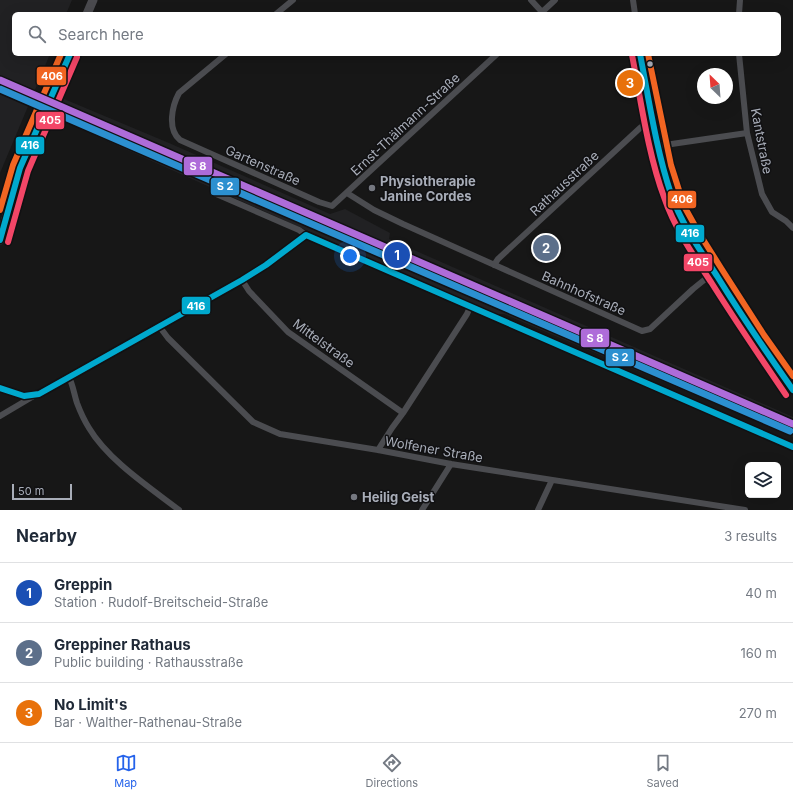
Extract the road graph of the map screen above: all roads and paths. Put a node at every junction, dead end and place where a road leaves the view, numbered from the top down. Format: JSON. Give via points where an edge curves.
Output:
{"nodes":[{"id":1,"x":93,"y":0,"type":"edge"},
{"id":2,"x":293,"y":0,"type":"edge"},
{"id":3,"x":531,"y":0,"type":"edge"},
{"id":4,"x":555,"y":0,"type":"edge"},
{"id":5,"x":633,"y":0,"type":"edge"},
{"id":6,"x":740,"y":0,"type":"edge"},
{"id":7,"x":88,"y":12,"type":"edge"},
{"id":8,"x":278,"y":12,"type":"edge"},
{"id":9,"x":540,"y":12,"type":"edge"},
{"id":10,"x":542,"y":12,"type":"edge"},
{"id":11,"x":635,"y":12,"type":"edge"},
{"id":12,"x":739,"y":12,"type":"edge"},
{"id":13,"x":69,"y":56,"type":"edge"},
{"id":14,"x":224,"y":56,"type":"edge"},
{"id":15,"x":495,"y":56,"type":"edge"},
{"id":16,"x":640,"y":56,"type":"edge"},
{"id":17,"x":739,"y":56,"type":"edge"},
{"id":18,"x":653,"y":122,"type":"junction"},
{"id":19,"x":747,"y":133,"type":"junction"},
{"id":20,"x":658,"y":146,"type":"junction"},
{"id":21,"x":214,"y":193,"type":"dead end"},
{"id":22,"x":347,"y":194,"type":"junction"},
{"id":23,"x":793,"y":217,"type":"edge"},
{"id":24,"x":786,"y":221,"type":"junction"},
{"id":25,"x":793,"y":228,"type":"edge"},
{"id":26,"x":306,"y":235,"type":"junction"},
{"id":27,"x":0,"y":240,"type":"edge"},
{"id":28,"x":494,"y":265,"type":"junction"},
{"id":29,"x":714,"y":272,"type":"junction"},
{"id":30,"x":242,"y":280,"type":"junction"},
{"id":31,"x":470,"y":307,"type":"junction"},
{"id":32,"x":159,"y":326,"type":"junction"},
{"id":33,"x":69,"y":376,"type":"junction"},
{"id":34,"x":0,"y":388,"type":"edge"},
{"id":35,"x":793,"y":390,"type":"edge"},
{"id":36,"x":32,"y":397,"type":"junction"},
{"id":37,"x":403,"y":413,"type":"junction"},
{"id":38,"x":0,"y":416,"type":"edge"},
{"id":39,"x":793,"y":447,"type":"edge"},
{"id":40,"x":378,"y":450,"type":"junction"},
{"id":41,"x":451,"y":464,"type":"junction"},
{"id":42,"x":552,"y":480,"type":"junction"},
{"id":43,"x":729,"y":509,"type":"edge"},
{"id":44,"x":179,"y":510,"type":"edge"},
{"id":45,"x":422,"y":510,"type":"edge"},
{"id":46,"x":538,"y":510,"type":"edge"},
{"id":47,"x":745,"y":510,"type":"edge"}],
"edges":[{"from":1,"to":7,"type":"main road"},
{"from":2,"to":8,"type":"street"},
{"from":3,"to":9,"type":"street"},
{"from":4,"to":10,"type":"street"},
{"from":5,"to":11,"type":"street"},
{"from":6,"to":12,"type":"street"},
{"from":13,"to":27,"type":"main road","via":[[20,168]]},
{"from":14,"to":22,"type":"street","name":"Gartenstraße","via":[[179,93],[174,107],[172,129],[175,136],[319,202],[332,206]]},
{"from":15,"to":22,"type":"street","name":"Ernst-Thälmann-Straße"},
{"from":16,"to":18,"type":"street"},
{"from":17,"to":19,"type":"street","name":"Kantstraße"},
{"from":18,"to":20,"type":"street"},
{"from":18,"to":28,"type":"street","name":"Rathausstraße","via":[[640,128]]},
{"from":19,"to":20,"type":"street"},
{"from":19,"to":24,"type":"street","name":"Kantstraße","via":[[762,194],[772,212]]},
{"from":20,"to":29,"type":"street","via":[[667,183],[677,209]]},
{"from":21,"to":26,"type":"street"},
{"from":22,"to":28,"type":"street","name":"Bahnhofstraße","via":[[388,218]]},
{"from":23,"to":24,"type":"street"},
{"from":24,"to":25,"type":"street","name":"Kantstraße"},
{"from":26,"to":30,"type":"street"},
{"from":26,"to":31,"type":"street"},
{"from":28,"to":29,"type":"street","name":"Bahnhofstraße","via":[[642,331],[650,329]]},
{"from":29,"to":35,"type":"street"},
{"from":30,"to":32,"type":"street"},
{"from":30,"to":37,"type":"street","name":"Mittelstraße","via":[[249,291],[288,332]]},
{"from":31,"to":37,"type":"street"},
{"from":31,"to":39,"type":"street"},
{"from":32,"to":33,"type":"street"},
{"from":32,"to":40,"type":"street","name":"Wolfener Straße","via":[[253,422],[280,434]]},
{"from":33,"to":36,"type":"street"},
{"from":33,"to":44,"type":"street","via":[[82,415],[101,444],[112,457]]},
{"from":34,"to":36,"type":"street"},
{"from":36,"to":38,"type":"street"},
{"from":37,"to":40,"type":"street"},
{"from":40,"to":41,"type":"street","name":"Wolfener Straße"},
{"from":41,"to":42,"type":"street","name":"Wolfener Straße"},
{"from":41,"to":45,"type":"street"},
{"from":42,"to":43,"type":"street","name":"Wolfener Straße"},
{"from":42,"to":46,"type":"street"},
{"from":43,"to":47,"type":"street","name":"Wolfener Straße"}]}
